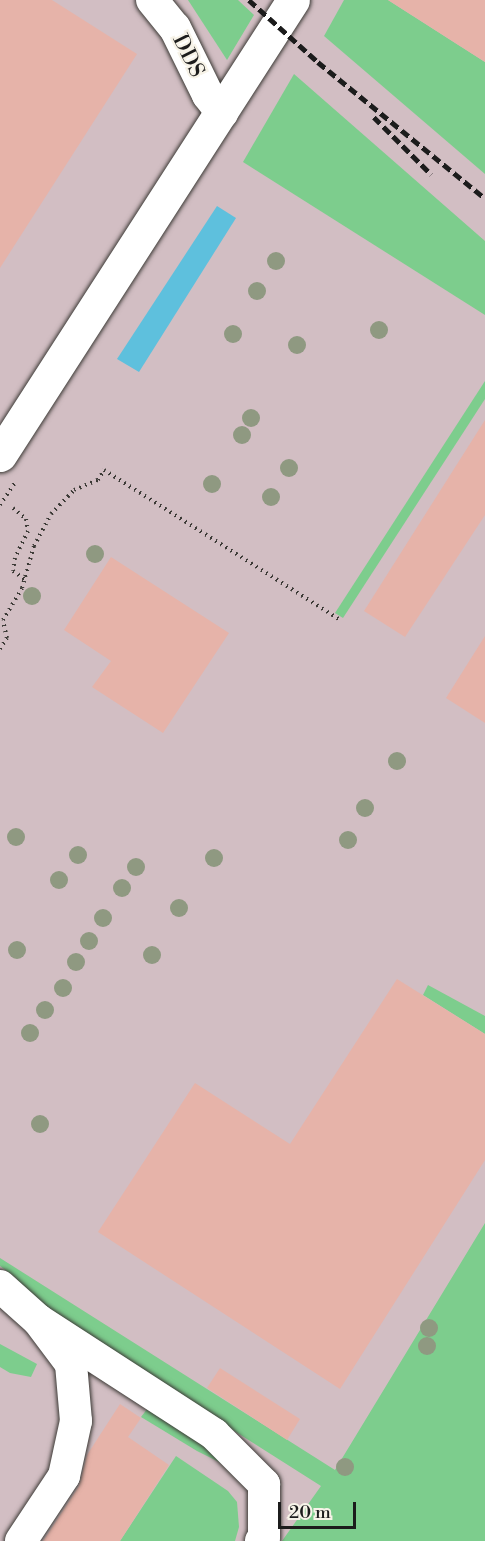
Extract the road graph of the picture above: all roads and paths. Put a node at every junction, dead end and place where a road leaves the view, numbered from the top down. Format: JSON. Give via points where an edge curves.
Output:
{"nodes":[{"id":1,"x":152,"y":0,"type":"edge"},
{"id":2,"x":292,"y":0,"type":"edge"},
{"id":3,"x":222,"y":113,"type":"junction"},
{"id":4,"x":11,"y":463,"type":"edge"},
{"id":5,"x":0,"y":505,"type":"edge"},
{"id":6,"x":13,"y":508,"type":"dead end"},
{"id":7,"x":26,"y":580,"type":"junction"},
{"id":8,"x":339,"y":619,"type":"dead end"},
{"id":9,"x":0,"y":649,"type":"edge"},
{"id":10,"x":0,"y":1286,"type":"edge"},
{"id":11,"x":38,"y":1320,"type":"junction"},
{"id":12,"x":21,"y":1541,"type":"edge"},
{"id":13,"x":261,"y":1541,"type":"edge"}],
"edges":[{"from":1,"to":3,"type":"lane","name":"DDS","via":[[175,28],[208,94]]},
{"from":2,"to":3,"type":"main road"},
{"from":3,"to":4,"type":"main road"},
{"from":4,"to":5,"type":"path"},
{"from":6,"to":7,"type":"path","via":[[26,519],[28,531],[15,558],[14,571]]},
{"from":7,"to":8,"type":"path","via":[[34,546],[51,514],[74,490],[98,480],[104,470]]},
{"from":7,"to":9,"type":"path","via":[[3,620],[7,638]]},
{"from":10,"to":11,"type":"lane"},
{"from":11,"to":12,"type":"lane","via":[[71,1364],[76,1420],[64,1476]]},
{"from":11,"to":13,"type":"lane","via":[[214,1434],[264,1484]]}]}
